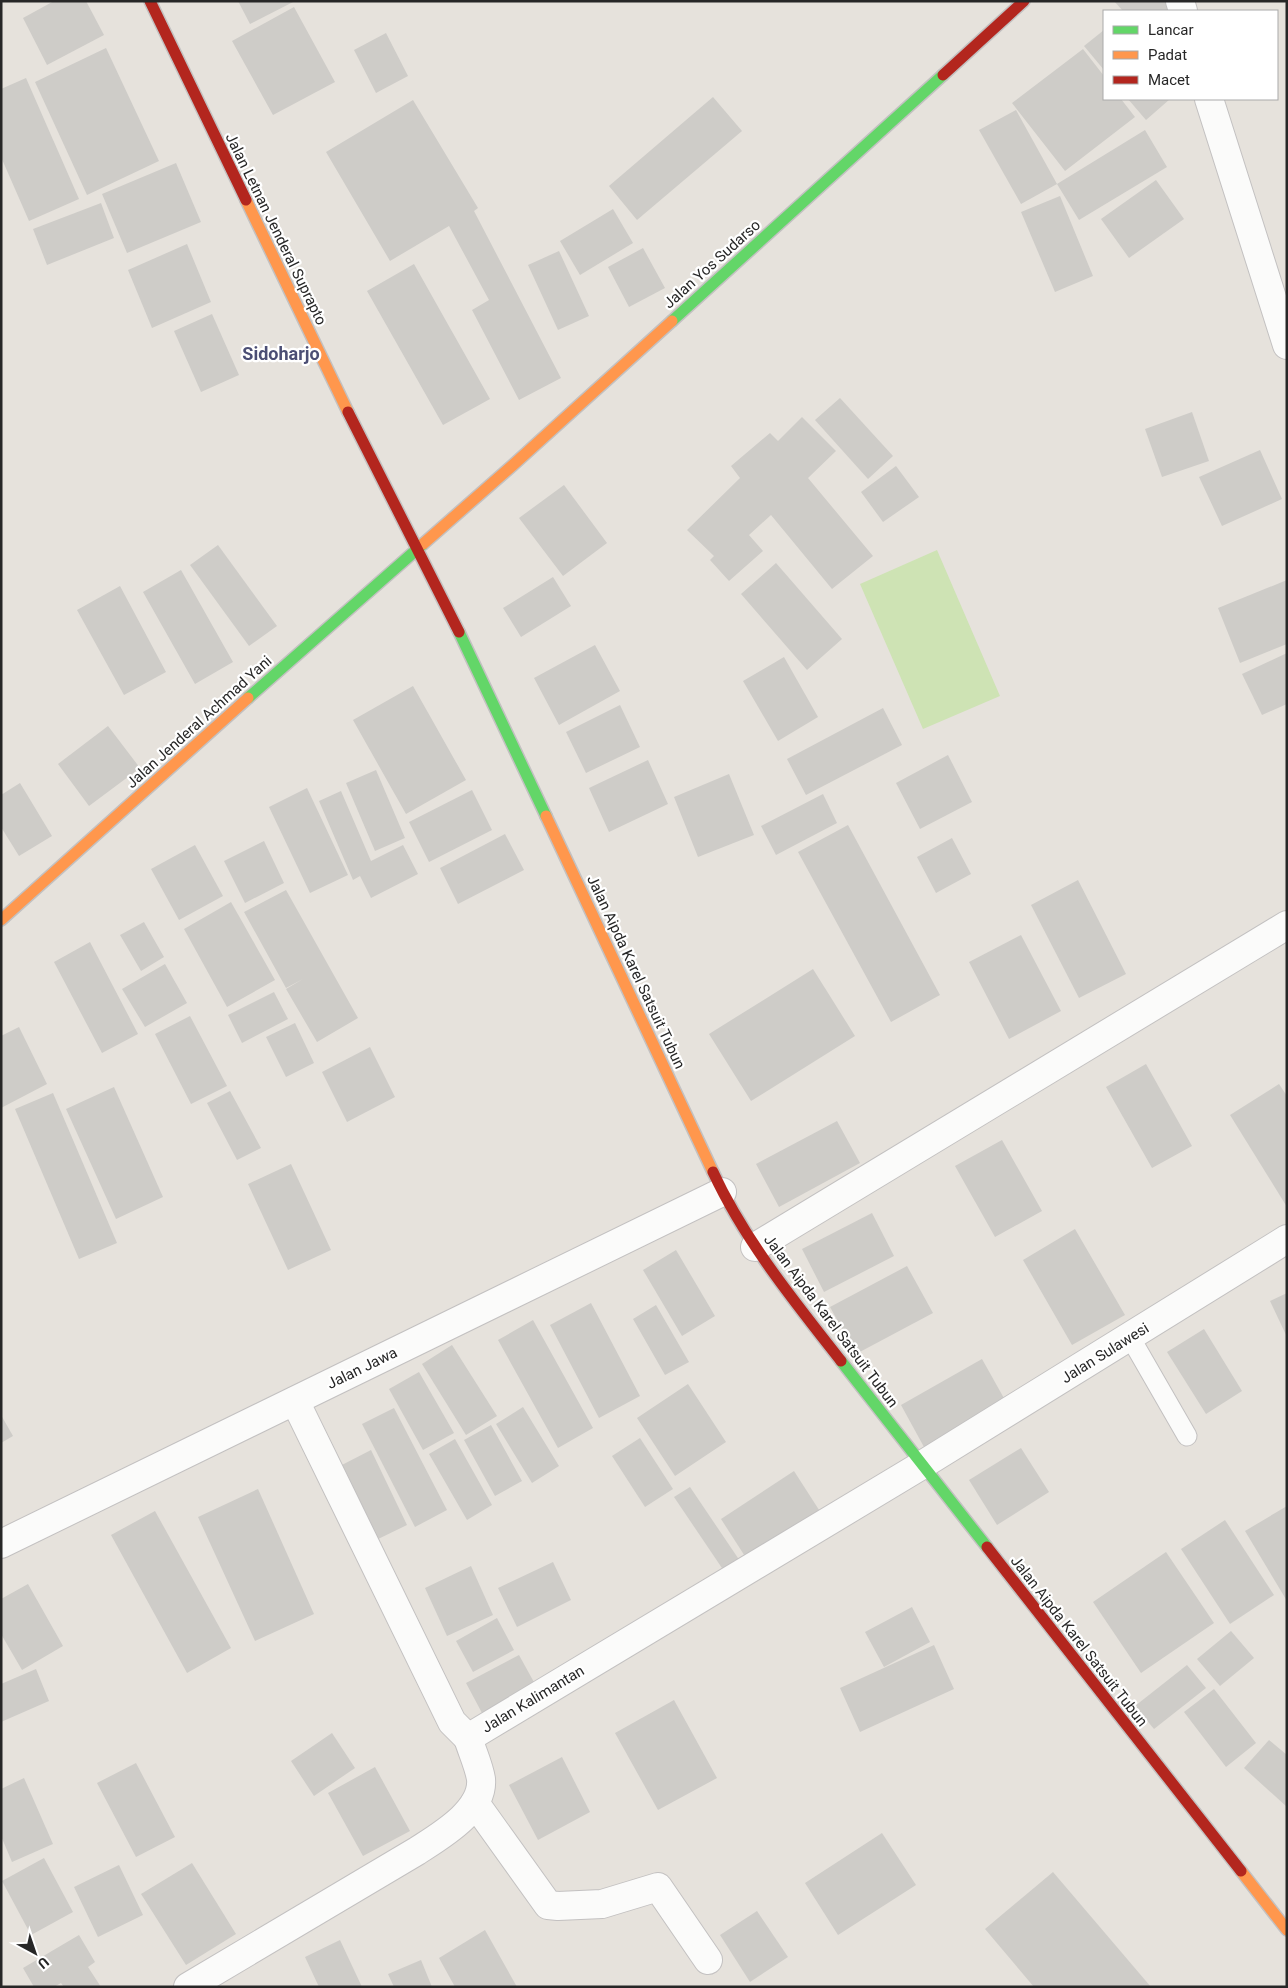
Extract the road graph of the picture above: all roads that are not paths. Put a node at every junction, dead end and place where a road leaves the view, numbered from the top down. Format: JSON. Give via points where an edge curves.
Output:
{"nodes":[{"id":1,"x":150,"y":1,"type":"edge"},
{"id":2,"x":1024,"y":1,"type":"edge"},
{"id":3,"x":1210,"y":100,"type":"edge"},
{"id":4,"x":1287,"y":345,"type":"edge"},
{"id":5,"x":418,"y":549,"type":"junction"},
{"id":6,"x":1,"y":920,"type":"edge"},
{"id":7,"x":1287,"y":924,"type":"edge"},
{"id":8,"x":722,"y":1192,"type":"junction"},
{"id":9,"x":1287,"y":1240,"type":"edge"},
{"id":10,"x":755,"y":1248,"type":"junction"},
{"id":11,"x":1130,"y":1337,"type":"junction"},
{"id":12,"x":295,"y":1401,"type":"junction"},
{"id":13,"x":1187,"y":1436,"type":"dead end"},
{"id":14,"x":922,"y":1465,"type":"junction"},
{"id":15,"x":1,"y":1544,"type":"edge"},
{"id":16,"x":468,"y":1738,"type":"junction"},
{"id":17,"x":475,"y":1803,"type":"junction"},
{"id":18,"x":1287,"y":1930,"type":"edge"},
{"id":19,"x":708,"y":1960,"type":"dead end"},
{"id":20,"x":188,"y":1987,"type":"edge"}],
"edges":[{"from":1,"to":5,"type":"main road","name":"Jalan Letnan Jenderal Suprapto","via":[[344,404]]},
{"from":2,"to":5,"type":"main road","name":"Jalan Yos Sudarso"},
{"from":3,"to":4,"type":"street"},
{"from":5,"to":6,"type":"main road","name":"Jalan Jenderal Achmad Yani"},
{"from":5,"to":8,"type":"main road","name":"Jalan Aipda Karel Satsuit Tubun"},
{"from":7,"to":10,"type":"street"},
{"from":8,"to":10,"type":"main road","name":"Jalan Aipda Karel Satsuit Tubun"},
{"from":8,"to":12,"type":"street","name":"Jalan Jawa"},
{"from":9,"to":11,"type":"street","name":"Jalan Sulawesi"},
{"from":10,"to":14,"type":"main road","name":"Jalan Aipda Karel Satsuit Tubun"},
{"from":11,"to":13,"type":"lane"},
{"from":11,"to":14,"type":"street","name":"Jalan Sulawesi"},
{"from":12,"to":15,"type":"street","name":"Jalan Jawa"},
{"from":12,"to":16,"type":"street","via":[[452,1722]]},
{"from":14,"to":16,"type":"street","name":"Jalan Kalimantan"},
{"from":14,"to":18,"type":"main road","name":"Jalan Aipda Karel Satsuit Tubun"},
{"from":16,"to":17,"type":"street","name":"Jalan Kalimantan","via":[[480,1778]]},
{"from":17,"to":19,"type":"street","via":[[548,1905],[602,1904],[658,1887]]},
{"from":17,"to":20,"type":"street","via":[[443,1834],[417,1852]]}]}
